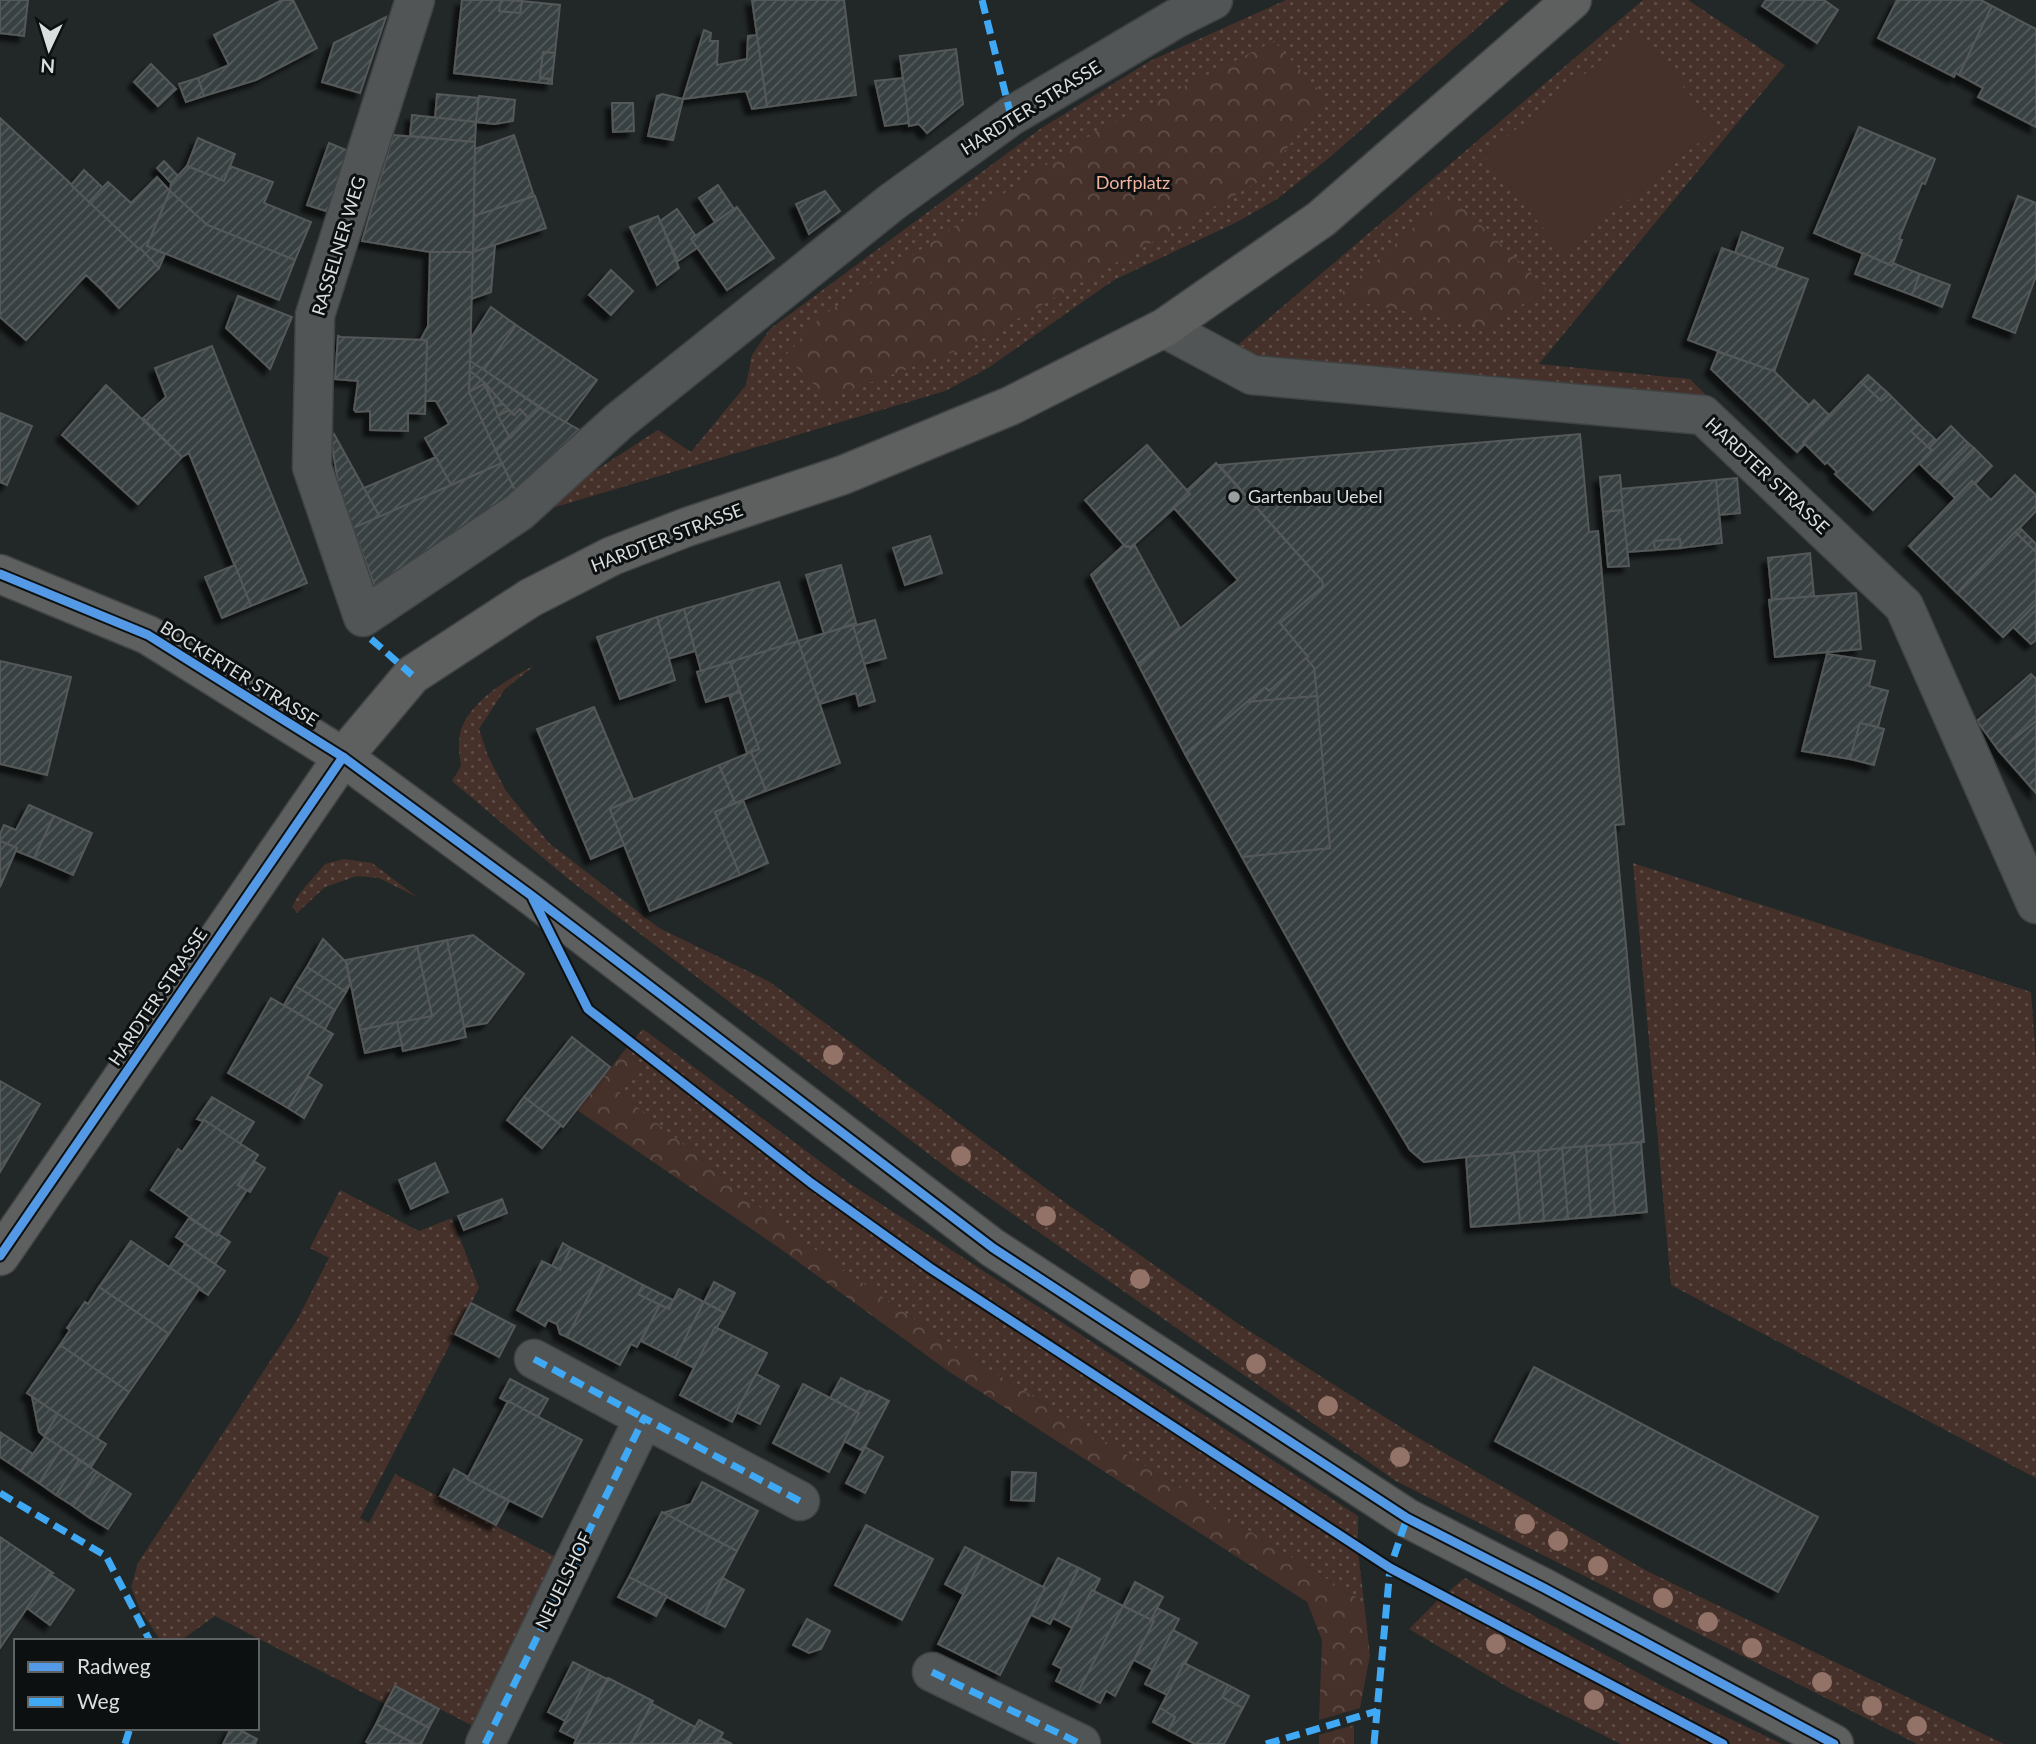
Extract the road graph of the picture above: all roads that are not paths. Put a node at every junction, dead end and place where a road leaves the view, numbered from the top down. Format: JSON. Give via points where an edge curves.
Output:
{"nodes":[{"id":1,"x":415,"y":0,"type":"edge"},
{"id":2,"x":1213,"y":0,"type":"edge"},
{"id":3,"x":1572,"y":0,"type":"edge"},
{"id":4,"x":1164,"y":328,"type":"junction"},
{"id":5,"x":0,"y":574,"type":"edge"},
{"id":6,"x":363,"y":617,"type":"joint"},
{"id":7,"x":343,"y":757,"type":"junction"},
{"id":8,"x":2036,"y":904,"type":"edge"},
{"id":9,"x":0,"y":1256,"type":"edge"},
{"id":10,"x":534,"y":1359,"type":"dead end"},
{"id":11,"x":644,"y":1418,"type":"junction"},
{"id":12,"x":800,"y":1501,"type":"dead end"},
{"id":13,"x":932,"y":1672,"type":"dead end"},
{"id":14,"x":485,"y":1744,"type":"edge"},
{"id":15,"x":1081,"y":1744,"type":"edge"},
{"id":16,"x":1834,"y":1744,"type":"edge"}],
"edges":[{"from":1,"to":6,"type":"street","name":"RASSELNER WEG","via":[[315,315],[312,467]]},
{"from":2,"to":6,"type":"street","name":"HARDTER STRASSE","via":[[1011,116],[892,202],[619,421],[519,512]]},
{"from":3,"to":4,"type":"street","name":"HARDTER STRASSE","via":[[1321,219]]},
{"from":4,"to":7,"type":"street","name":"HARDTER STRASSE","via":[[1010,406],[844,475],[612,556],[530,598],[412,675]]},
{"from":4,"to":8,"type":"street","name":"HARDTER STRASSE","via":[[1252,375],[1703,415],[1904,606]]},
{"from":5,"to":7,"type":"street","name":"BOCKERTER STRASSE","via":[[148,635]]},
{"from":7,"to":9,"type":"street","name":"HARDTER STRASSE"},
{"from":7,"to":16,"type":"street","name":"BOCKERTER STRASSE","via":[[993,1248],[1407,1518]]},
{"from":10,"to":11,"type":"street"},
{"from":11,"to":12,"type":"street"},
{"from":11,"to":14,"type":"street","name":"NEUELSHOF"},
{"from":13,"to":15,"type":"street"}]}
